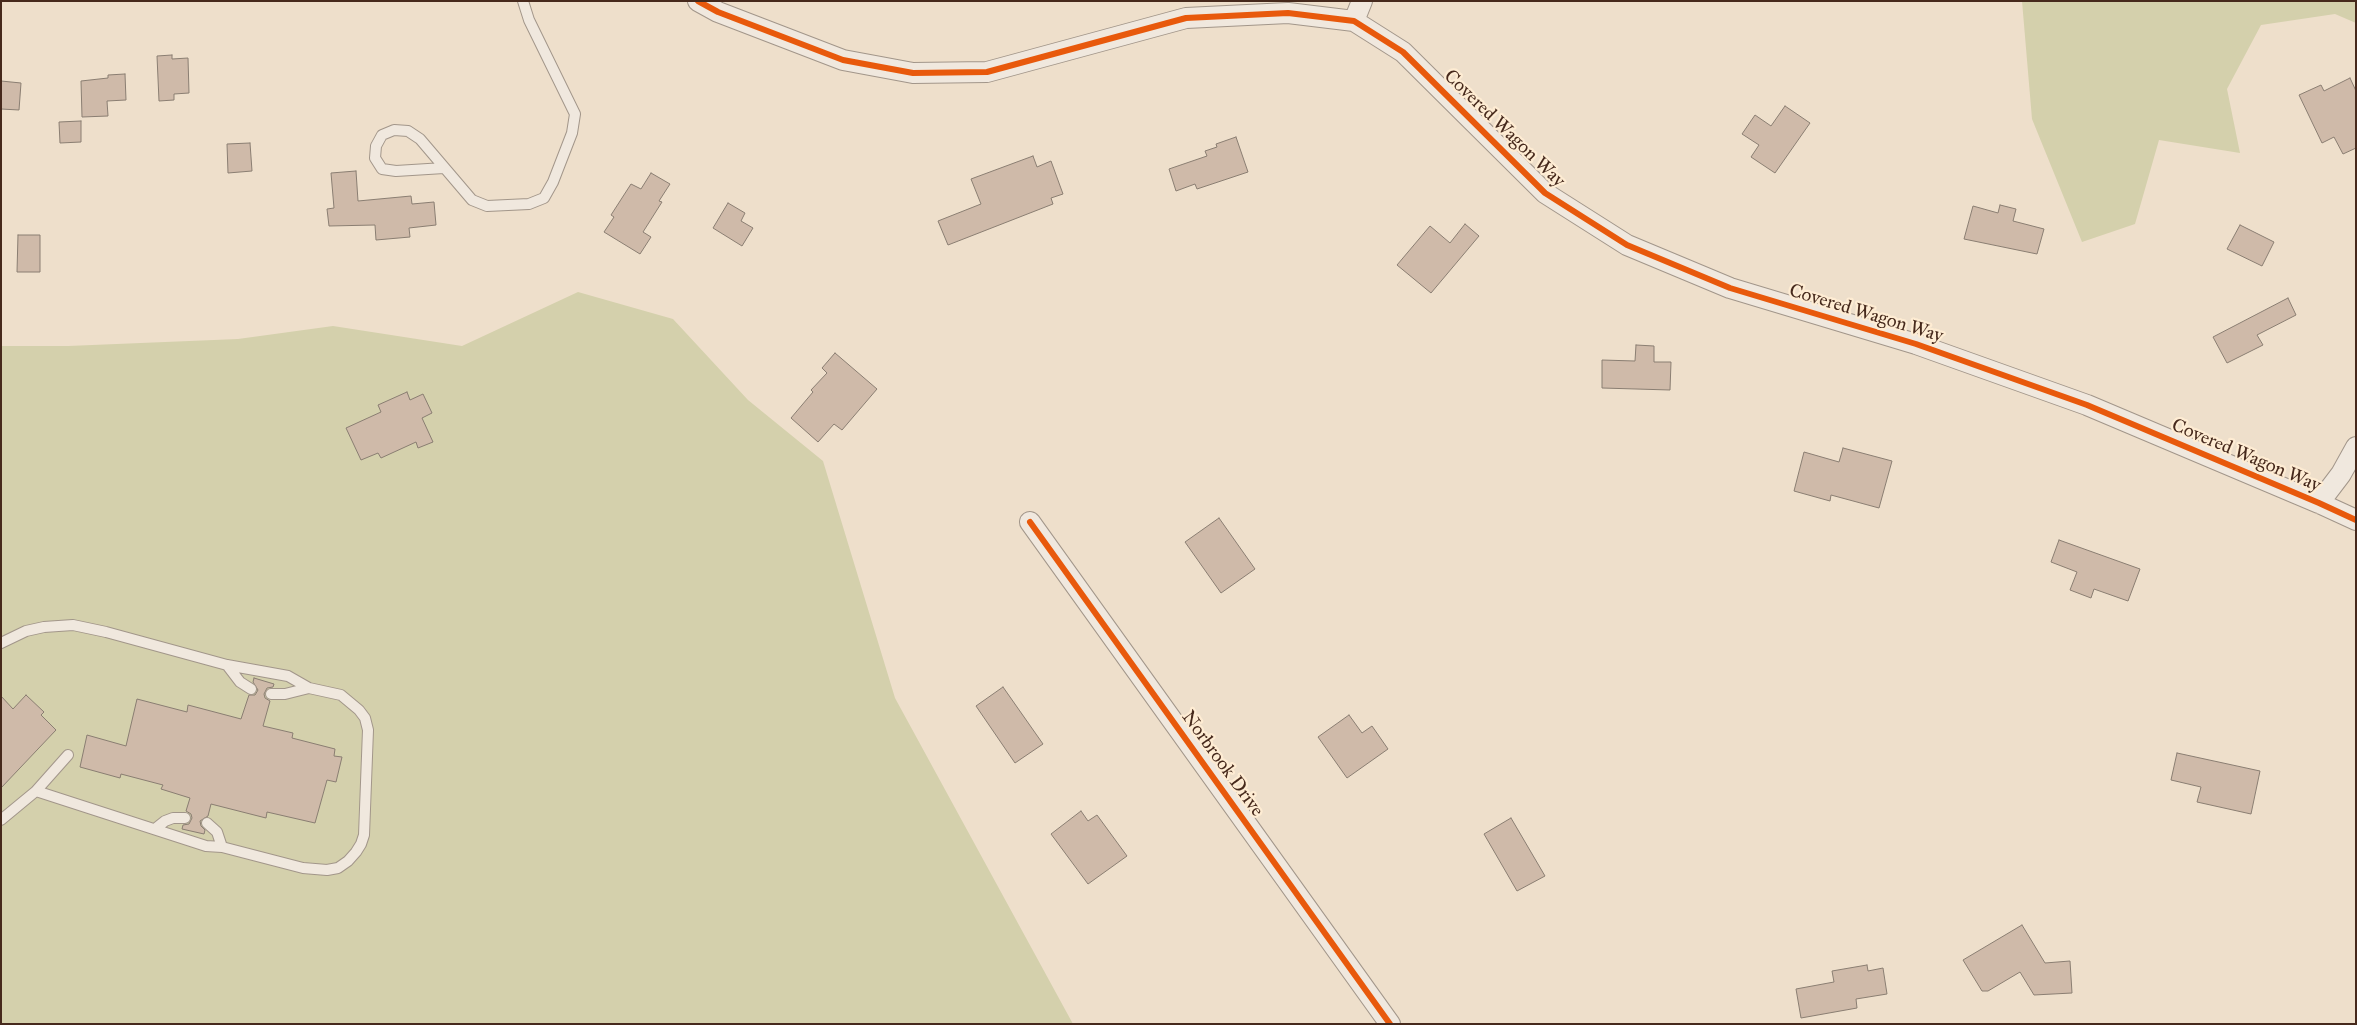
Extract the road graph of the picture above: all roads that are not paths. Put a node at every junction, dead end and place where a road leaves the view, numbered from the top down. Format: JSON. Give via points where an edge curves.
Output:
{"nodes":[{"id":1,"x":523,"y":1,"type":"edge"},
{"id":2,"x":698,"y":1,"type":"edge"},
{"id":3,"x":1362,"y":1,"type":"edge"},
{"id":4,"x":1354,"y":21,"type":"junction"},
{"id":5,"x":444,"y":168,"type":"junction"},
{"id":6,"x":2356,"y":447,"type":"edge"},
{"id":7,"x":2320,"y":503,"type":"junction"},
{"id":8,"x":2356,"y":520,"type":"edge"},
{"id":9,"x":1030,"y":522,"type":"dead end"},
{"id":10,"x":1,"y":643,"type":"edge"},
{"id":11,"x":227,"y":665,"type":"junction"},
{"id":12,"x":251,"y":688,"type":"dead end"},
{"id":13,"x":309,"y":688,"type":"junction"},
{"id":14,"x":271,"y":694,"type":"dead end"},
{"id":15,"x":68,"y":755,"type":"dead end"},
{"id":16,"x":36,"y":791,"type":"junction"},
{"id":17,"x":185,"y":818,"type":"dead end"},
{"id":18,"x":1,"y":820,"type":"edge"},
{"id":19,"x":207,"y":823,"type":"dead end"},
{"id":20,"x":155,"y":829,"type":"junction"},
{"id":21,"x":222,"y":847,"type":"junction"},
{"id":22,"x":1390,"y":1024,"type":"edge"}],
"edges":[{"from":1,"to":5,"type":"lane","via":[[575,114],[572,133],[553,182],[544,198],[530,204],[487,206],[472,200]]},
{"from":2,"to":4,"type":"street","name":"Covered Wagon Way","via":[[718,12],[843,60],[913,73],[987,72],[1186,18],[1288,13]]},
{"from":3,"to":4,"type":"street"},
{"from":4,"to":7,"type":"street","name":"Covered Wagon Way","via":[[1403,52],[1545,192],[1627,245],[1730,288],[1916,344],[2087,405]]},
{"from":5,"to":5,"type":"lane","via":[[420,139],[408,130],[394,130],[382,135],[376,146],[375,158],[382,169]]},
{"from":6,"to":7,"type":"street"},
{"from":7,"to":8,"type":"street","name":"Covered Wagon Way"},
{"from":9,"to":22,"type":"street","name":"Norbrook Drive"},
{"from":10,"to":11,"type":"lane","via":[[26,631],[73,625]]},
{"from":11,"to":12,"type":"lane","via":[[240,682]]},
{"from":11,"to":13,"type":"lane","via":[[288,676]]},
{"from":13,"to":14,"type":"lane"},
{"from":13,"to":21,"type":"lane","via":[[340,695],[364,718],[368,730],[362,844],[348,861],[327,870],[303,868]]},
{"from":15,"to":16,"type":"lane"},
{"from":16,"to":18,"type":"lane"},
{"from":16,"to":20,"type":"lane"},
{"from":17,"to":20,"type":"lane","via":[[173,818]]},
{"from":19,"to":21,"type":"lane","via":[[217,832]]},
{"from":20,"to":21,"type":"lane","via":[[206,846]]}]}
